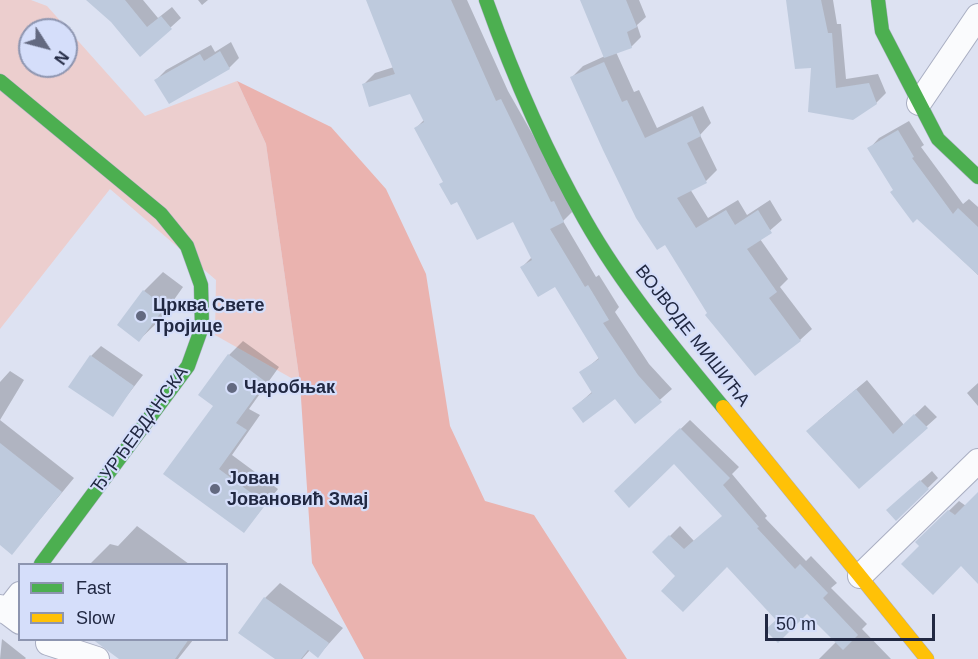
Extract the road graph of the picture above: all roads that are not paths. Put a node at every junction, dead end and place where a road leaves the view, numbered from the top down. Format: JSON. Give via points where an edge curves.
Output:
{"nodes":[{"id":1,"x":486,"y":0,"type":"edge"},
{"id":2,"x":878,"y":0,"type":"edge"},
{"id":3,"x":978,"y":16,"type":"edge"},
{"id":4,"x":0,"y":81,"type":"edge"},
{"id":5,"x":919,"y":104,"type":"junction"},
{"id":6,"x":978,"y":177,"type":"edge"},
{"id":7,"x":978,"y":461,"type":"edge"},
{"id":8,"x":42,"y":563,"type":"edge"},
{"id":9,"x":860,"y":576,"type":"junction"},
{"id":10,"x":49,"y":647,"type":"edge"},
{"id":11,"x":97,"y":659,"type":"edge"},
{"id":12,"x":927,"y":659,"type":"edge"}],
"edges":[{"from":1,"to":9,"type":"street","name":"ВОЈВОДЕ МИШИЋА","via":[[516,83],[585,221],[656,325]]},
{"from":2,"to":5,"type":"street","via":[[882,31]]},
{"from":3,"to":5,"type":"street"},
{"from":4,"to":8,"type":"street","name":"ЂУРЂЕВДАНСКА","via":[[161,214],[187,246],[201,285],[202,327],[188,366]]},
{"from":5,"to":6,"type":"street","via":[[938,139]]},
{"from":7,"to":9,"type":"street"},
{"from":9,"to":12,"type":"street","name":"ВОЈВОДЕ МИШИЋА"},
{"from":10,"to":11,"type":"street"}]}
